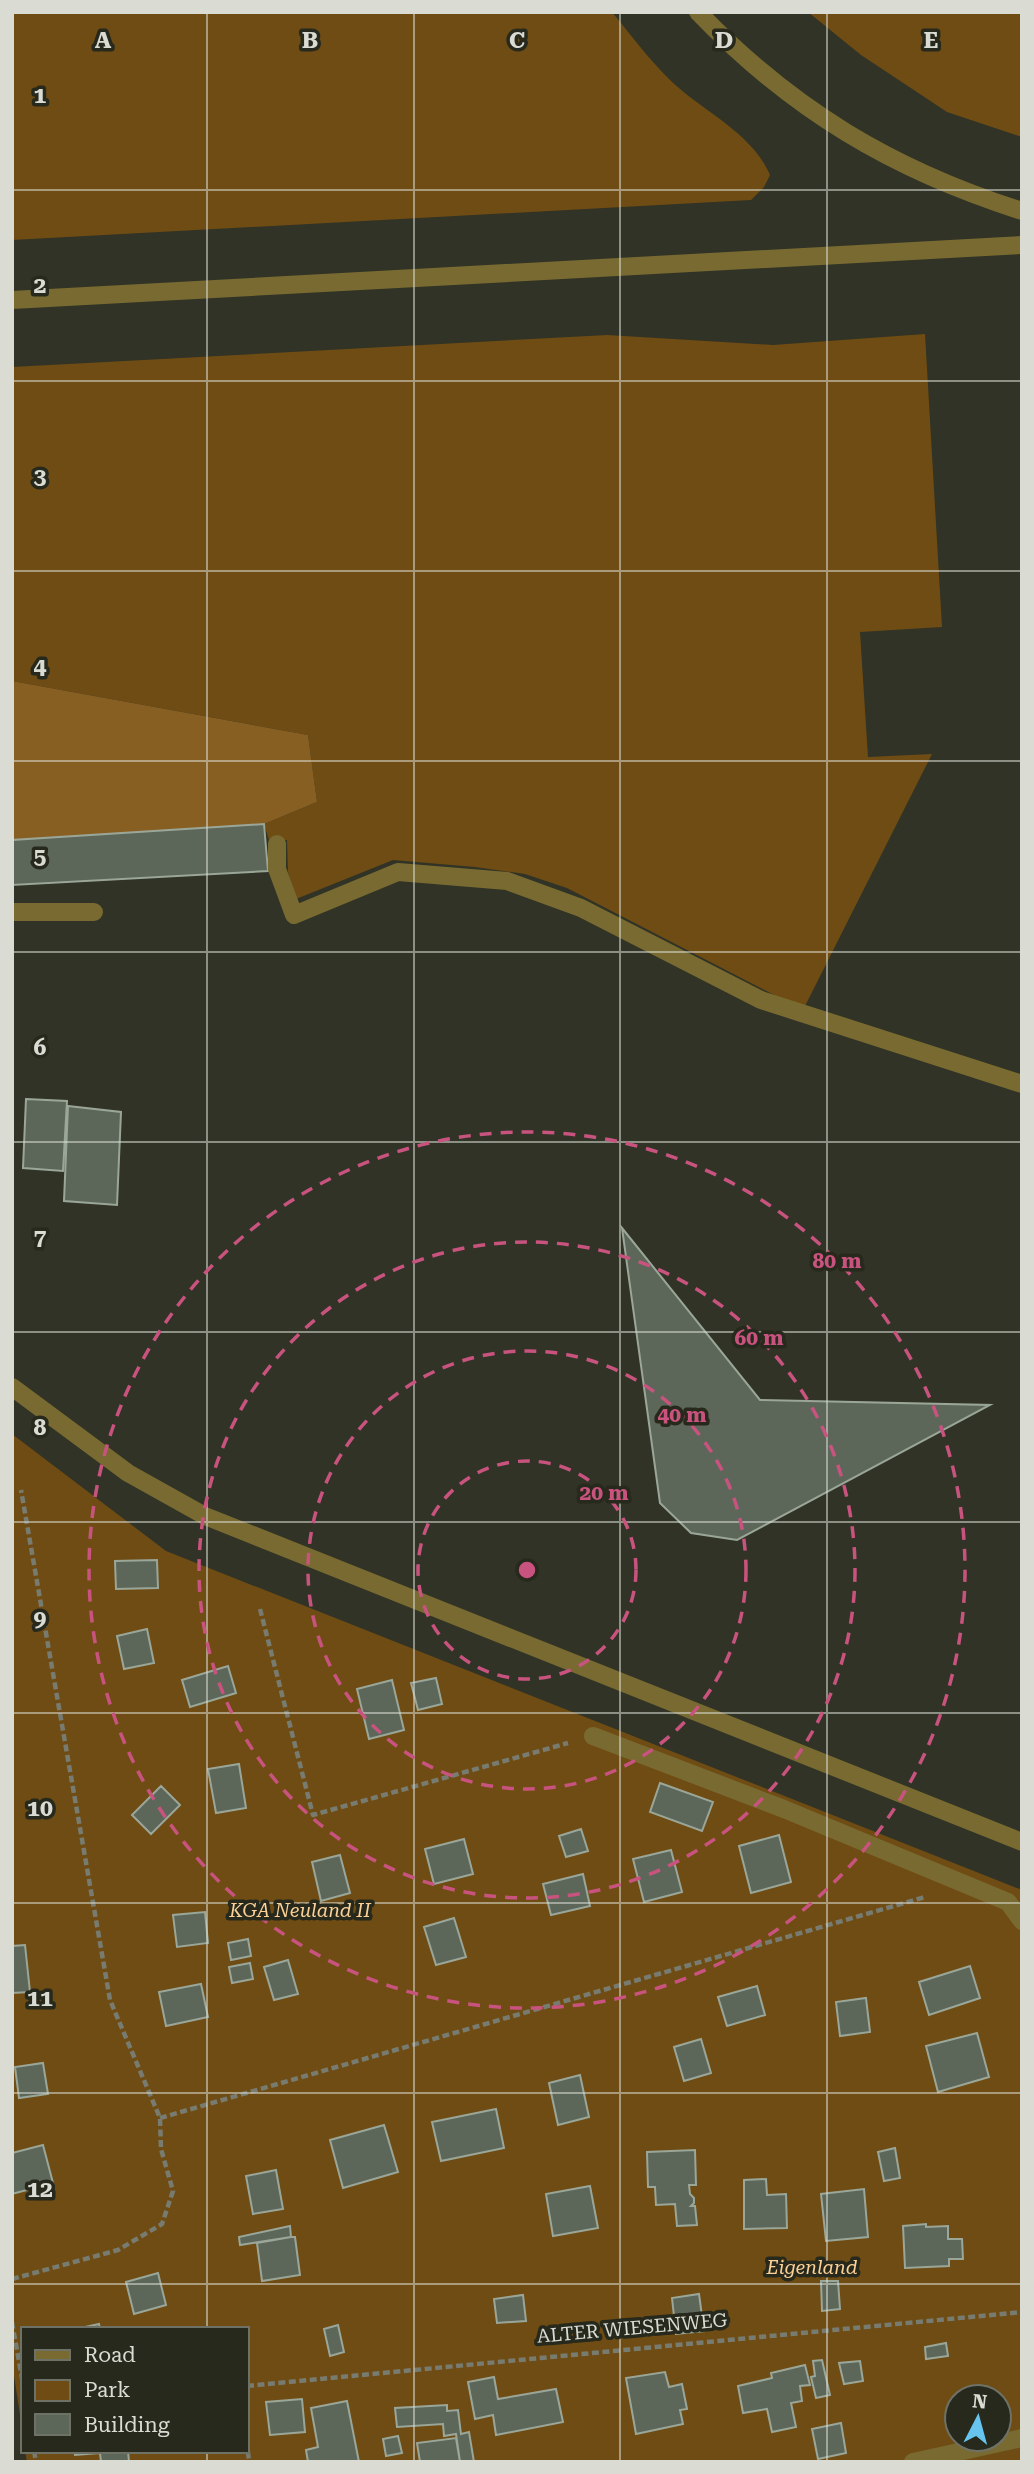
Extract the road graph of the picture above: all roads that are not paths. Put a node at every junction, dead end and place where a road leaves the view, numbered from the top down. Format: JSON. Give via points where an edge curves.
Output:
{"nodes":[{"id":1,"x":698,"y":12,"type":"edge"},
{"id":2,"x":1022,"y":211,"type":"edge"},
{"id":3,"x":1022,"y":245,"type":"edge"},
{"id":4,"x":12,"y":300,"type":"edge"},
{"id":5,"x":277,"y":844,"type":"dead end"},
{"id":6,"x":12,"y":912,"type":"edge"},
{"id":7,"x":94,"y":912,"type":"dead end"},
{"id":8,"x":1022,"y":1084,"type":"edge"},
{"id":9,"x":12,"y":1387,"type":"edge"},
{"id":10,"x":593,"y":1736,"type":"road end"},
{"id":11,"x":1022,"y":1842,"type":"edge"},
{"id":12,"x":1022,"y":1921,"type":"edge"},
{"id":13,"x":1022,"y":2438,"type":"edge"},
{"id":14,"x":913,"y":2462,"type":"edge"}],
"edges":[{"from":1,"to":2,"type":"street","via":[[760,73],[843,132],[954,187]]},
{"from":3,"to":4,"type":"street"},
{"from":5,"to":8,"type":"street","via":[[277,869],[294,915],[398,872],[507,881],[581,908],[761,1000]]},
{"from":6,"to":7,"type":"street"},
{"from":9,"to":11,"type":"street","via":[[128,1473],[205,1516]]},
{"from":10,"to":12,"type":"street","via":[[1008,1902]]},
{"from":13,"to":14,"type":"street"}]}
